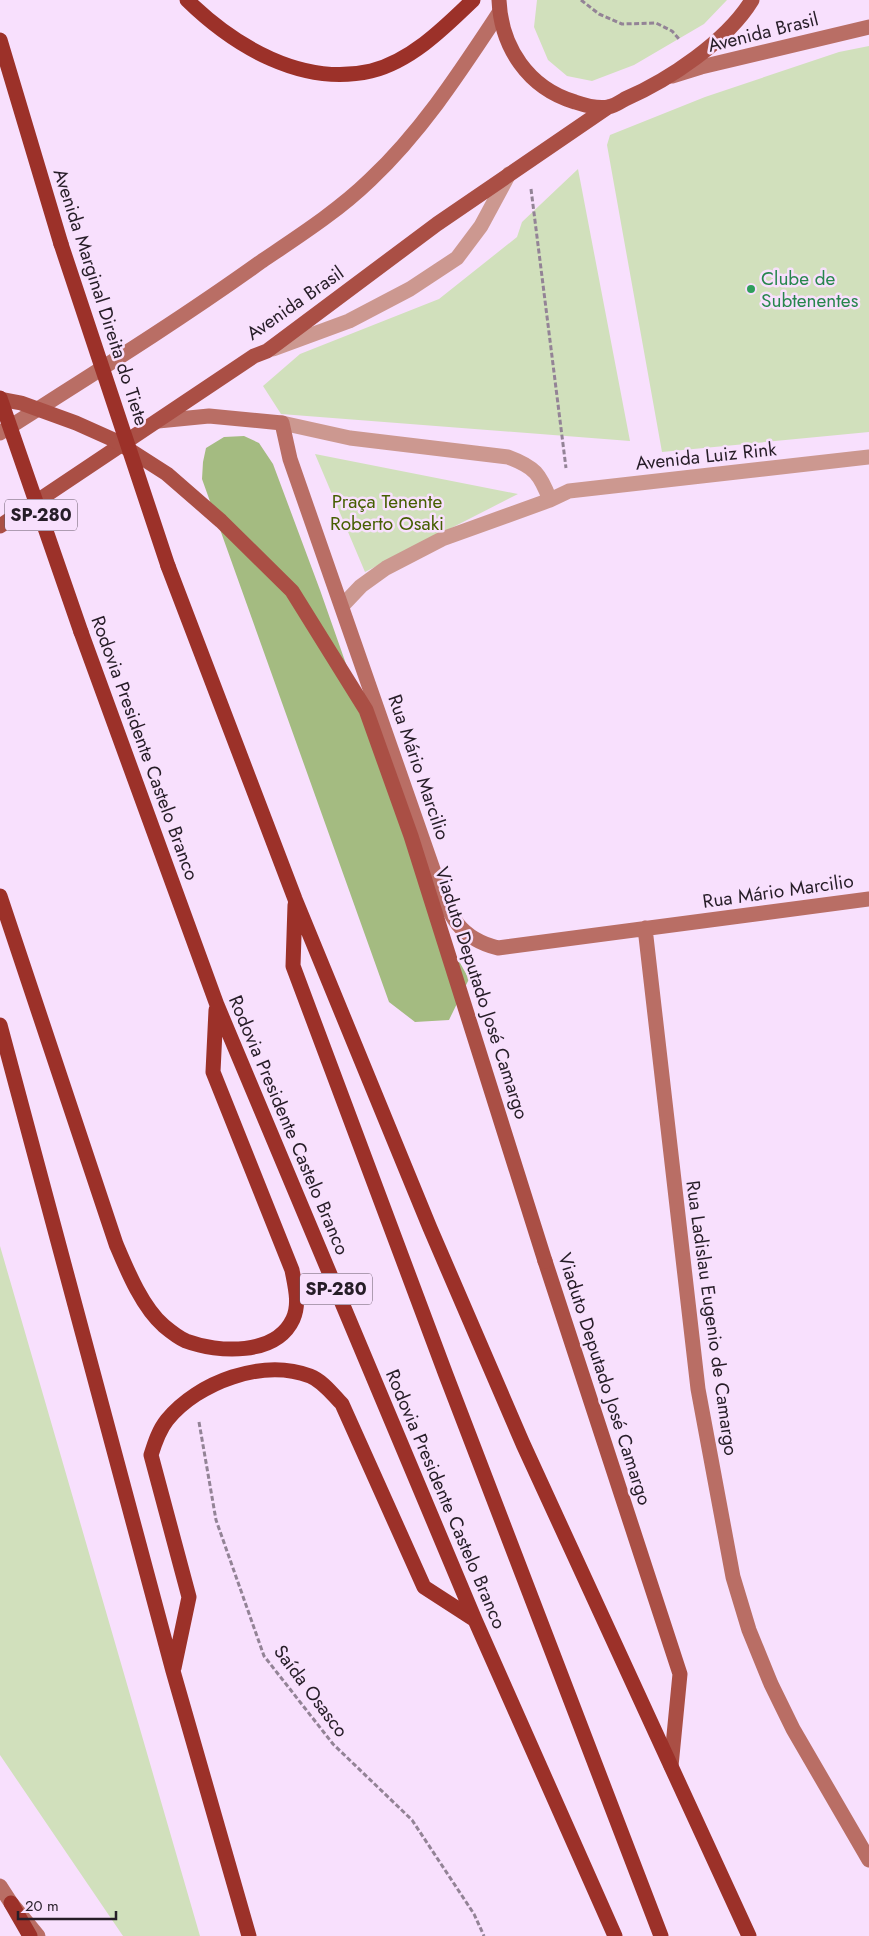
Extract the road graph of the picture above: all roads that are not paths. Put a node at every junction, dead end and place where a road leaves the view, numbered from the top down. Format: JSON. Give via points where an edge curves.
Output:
{"nodes":[{"id":1,"x":187,"y":0,"type":"edge"},
{"id":2,"x":473,"y":0,"type":"edge"},
{"id":3,"x":752,"y":0,"type":"edge"},
{"id":4,"x":499,"y":7,"type":"edge"},
{"id":5,"x":869,"y":27,"type":"edge"},
{"id":6,"x":0,"y":40,"type":"edge"},
{"id":7,"x":666,"y":78,"type":"junction"},
{"id":8,"x":608,"y":107,"type":"junction"},
{"id":9,"x":509,"y":174,"type":"junction"},
{"id":10,"x":267,"y":351,"type":"junction"},
{"id":11,"x":0,"y":398,"type":"edge"},
{"id":12,"x":158,"y":421,"type":"junction"},
{"id":13,"x":282,"y":424,"type":"junction"},
{"id":14,"x":0,"y":433,"type":"edge"},
{"id":15,"x":869,"y":457,"type":"edge"},
{"id":16,"x":550,"y":500,"type":"junction"},
{"id":17,"x":0,"y":526,"type":"edge"},
{"id":18,"x":342,"y":606,"type":"junction"},
{"id":19,"x":0,"y":896,"type":"edge"},
{"id":20,"x":295,"y":899,"type":"junction"},
{"id":21,"x":869,"y":899,"type":"edge"},
{"id":22,"x":645,"y":928,"type":"junction"},
{"id":23,"x":217,"y":1006,"type":"junction"},
{"id":24,"x":0,"y":1025,"type":"edge"},
{"id":25,"x":475,"y":1620,"type":"junction"},
{"id":26,"x":174,"y":1671,"type":"junction"},
{"id":27,"x":671,"y":1766,"type":"junction"},
{"id":28,"x":869,"y":1860,"type":"edge"},
{"id":29,"x":0,"y":1886,"type":"edge"},
{"id":30,"x":11,"y":1903,"type":"junction"},
{"id":31,"x":30,"y":1936,"type":"edge"},
{"id":32,"x":38,"y":1936,"type":"edge"},
{"id":33,"x":250,"y":1936,"type":"edge"},
{"id":34,"x":615,"y":1936,"type":"edge"},
{"id":35,"x":661,"y":1936,"type":"edge"},
{"id":36,"x":749,"y":1936,"type":"edge"}],
"edges":[{"from":1,"to":2,"type":"highway","via":[[231,37],[276,62],[310,72],[340,74],[371,71],[396,61],[423,44]]},
{"from":3,"to":7,"type":"main road","name":"Avenida Brasil","via":[[732,24],[695,58]]},
{"from":4,"to":8,"type":"main road","name":"Avenida Brasil","via":[[504,35],[527,73],[564,99]]},
{"from":4,"to":14,"type":"main road","name":"Avenida Brasil","via":[[444,96],[371,180],[223,288]]},
{"from":5,"to":7,"type":"main road","name":"Avenida Brasil"},
{"from":6,"to":20,"type":"highway","name":"Avenida Marginal Direita do Tiete","bridge":true,"via":[[60,244],[168,566]]},
{"from":7,"to":8,"type":"main road","name":"Avenida Brasil"},
{"from":8,"to":9,"type":"main road","name":"Avenida Brasil"},
{"from":9,"to":10,"type":"main road","name":"Avenida Brasil"},
{"from":9,"to":10,"type":"street","via":[[482,226],[457,258],[410,289],[349,321]]},
{"from":10,"to":12,"type":"main road","name":"Avenida Brasil","via":[[254,356]]},
{"from":11,"to":23,"type":"highway","name":"Rodovia Presidente Castelo Branco","number":"SP-280","bridge":true},
{"from":11,"to":27,"type":"main road","name":"Viaduto Deputado José Camargo","bridge":true,"via":[[76,423],[114,440],[167,474],[221,521],[292,591],[366,710],[411,836],[680,1674]]},
{"from":12,"to":13,"type":"main road","via":[[209,416]]},
{"from":12,"to":17,"type":"main road","name":"Avenida Brasil"},
{"from":13,"to":16,"type":"street","via":[[350,438],[508,457],[527,464],[543,480]]},
{"from":13,"to":18,"type":"main road","name":"Rua Mário Marcilio","via":[[290,459]]},
{"from":15,"to":16,"type":"street","name":"Avenida Luiz Rink","via":[[569,491]]},
{"from":16,"to":18,"type":"street","name":"Avenida Luiz Rink","via":[[442,539],[386,568],[361,586]]},
{"from":18,"to":22,"type":"main road","name":"Rua Mário Marcilio","via":[[435,875],[448,908],[462,929],[473,939],[498,948]]},
{"from":19,"to":23,"type":"highway","via":[[116,1244],[144,1302],[162,1325],[184,1340],[209,1348],[248,1348],[270,1341],[286,1331],[297,1306],[296,1288],[292,1270],[213,1072]]},
{"from":20,"to":27,"type":"highway","name":"Avenida Marginal Direita do Tiete","via":[[523,1444]]},
{"from":20,"to":35,"type":"highway","via":[[293,966]]},
{"from":21,"to":22,"type":"main road","name":"Rua Mário Marcilio"},
{"from":22,"to":28,"type":"main road","name":"Rua Ladislau Eugenio de Camargo","via":[[698,1389],[733,1577],[749,1630],[792,1729]]},
{"from":23,"to":25,"type":"highway","name":"Rodovia Presidente Castelo Branco","number":"SP-280"},
{"from":24,"to":26,"type":"highway"},
{"from":25,"to":26,"type":"highway","via":[[424,1586],[342,1404],[312,1377],[288,1370],[267,1370],[236,1376],[201,1390],[168,1420],[156,1438],[151,1455],[189,1597]]},
{"from":25,"to":34,"type":"highway","name":"Rodovia Presidente Castelo Branco","number":"SP-280"},
{"from":26,"to":33,"type":"highway"},
{"from":27,"to":36,"type":"highway","name":"Avenida Marginal Direita do Tiete"},
{"from":29,"to":30,"type":"main road"},
{"from":30,"to":31,"type":"highway"},
{"from":30,"to":32,"type":"main road"}]}
